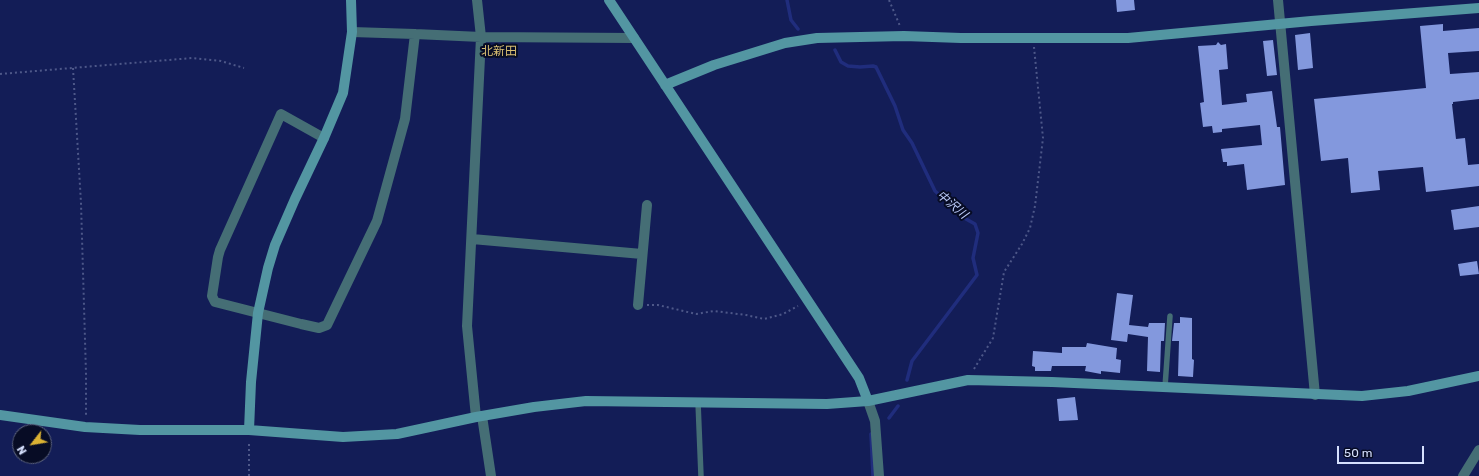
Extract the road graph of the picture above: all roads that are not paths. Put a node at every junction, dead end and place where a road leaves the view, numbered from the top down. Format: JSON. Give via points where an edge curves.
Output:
{"nodes":[{"id":1,"x":351,"y":0,"type":"edge"},
{"id":2,"x":477,"y":0,"type":"edge"},
{"id":3,"x":609,"y":0,"type":"edge"},
{"id":4,"x":1278,"y":0,"type":"edge"},
{"id":5,"x":1479,"y":8,"type":"edge"},
{"id":6,"x":1279,"y":24,"type":"junction"},
{"id":7,"x":352,"y":32,"type":"junction"},
{"id":8,"x":415,"y":34,"type":"junction"},
{"id":9,"x":481,"y":37,"type":"junction"},
{"id":10,"x":634,"y":38,"type":"junction"},
{"id":11,"x":665,"y":85,"type":"junction"},
{"id":12,"x":324,"y":138,"type":"junction"},
{"id":13,"x":647,"y":205,"type":"dead end"},
{"id":14,"x":472,"y":239,"type":"junction"},
{"id":15,"x":642,"y":254,"type":"junction"},
{"id":16,"x":638,"y":305,"type":"road end"},
{"id":17,"x":258,"y":313,"type":"junction"},
{"id":18,"x":1170,"y":316,"type":"dead end"},
{"id":19,"x":1479,"y":376,"type":"edge"},
{"id":20,"x":1165,"y":388,"type":"junction"},
{"id":21,"x":1315,"y":395,"type":"junction"},
{"id":22,"x":868,"y":401,"type":"junction"},
{"id":23,"x":698,"y":402,"type":"junction"},
{"id":24,"x":0,"y":415,"type":"edge"},
{"id":25,"x":479,"y":417,"type":"junction"},
{"id":26,"x":249,"y":430,"type":"junction"},
{"id":27,"x":1479,"y":450,"type":"edge"},
{"id":28,"x":491,"y":476,"type":"edge"},
{"id":29,"x":701,"y":476,"type":"edge"},
{"id":30,"x":879,"y":476,"type":"edge"},
{"id":31,"x":1463,"y":476,"type":"edge"}],
"edges":[{"from":1,"to":7,"type":"street"},
{"from":2,"to":9,"type":"street"},
{"from":3,"to":10,"type":"street"},
{"from":4,"to":6,"type":"street"},
{"from":5,"to":6,"type":"street"},
{"from":6,"to":11,"type":"street","via":[[1128,38],[816,38],[785,43],[714,64]]},
{"from":6,"to":21,"type":"street"},
{"from":7,"to":8,"type":"street"},
{"from":7,"to":12,"type":"street","via":[[343,93]]},
{"from":8,"to":9,"type":"street"},
{"from":8,"to":17,"type":"street","via":[[405,119],[377,221],[333,316],[327,326],[319,328]]},
{"from":9,"to":10,"type":"street"},
{"from":9,"to":14,"type":"street"},
{"from":10,"to":11,"type":"street"},
{"from":11,"to":22,"type":"street","via":[[859,378]]},
{"from":12,"to":17,"type":"street","via":[[275,244]]},
{"from":12,"to":17,"type":"street","via":[[281,114],[220,250],[212,296],[215,302]]},
{"from":13,"to":15,"type":"street"},
{"from":14,"to":15,"type":"street"},
{"from":14,"to":25,"type":"street","via":[[467,326]]},
{"from":15,"to":16,"type":"street"},
{"from":17,"to":26,"type":"street"},
{"from":18,"to":20,"type":"lane"},
{"from":19,"to":21,"type":"street","via":[[1408,392],[1362,396]]},
{"from":20,"to":21,"type":"street"},
{"from":20,"to":22,"type":"street","via":[[968,380]]},
{"from":22,"to":23,"type":"street","via":[[827,404]]},
{"from":22,"to":30,"type":"street","via":[[875,421]]},
{"from":23,"to":25,"type":"street","via":[[586,401]]},
{"from":23,"to":29,"type":"lane"},
{"from":24,"to":26,"type":"street","via":[[85,427]]},
{"from":25,"to":26,"type":"street","via":[[398,434],[343,437]]},
{"from":25,"to":28,"type":"street"},
{"from":27,"to":31,"type":"street"}]}
